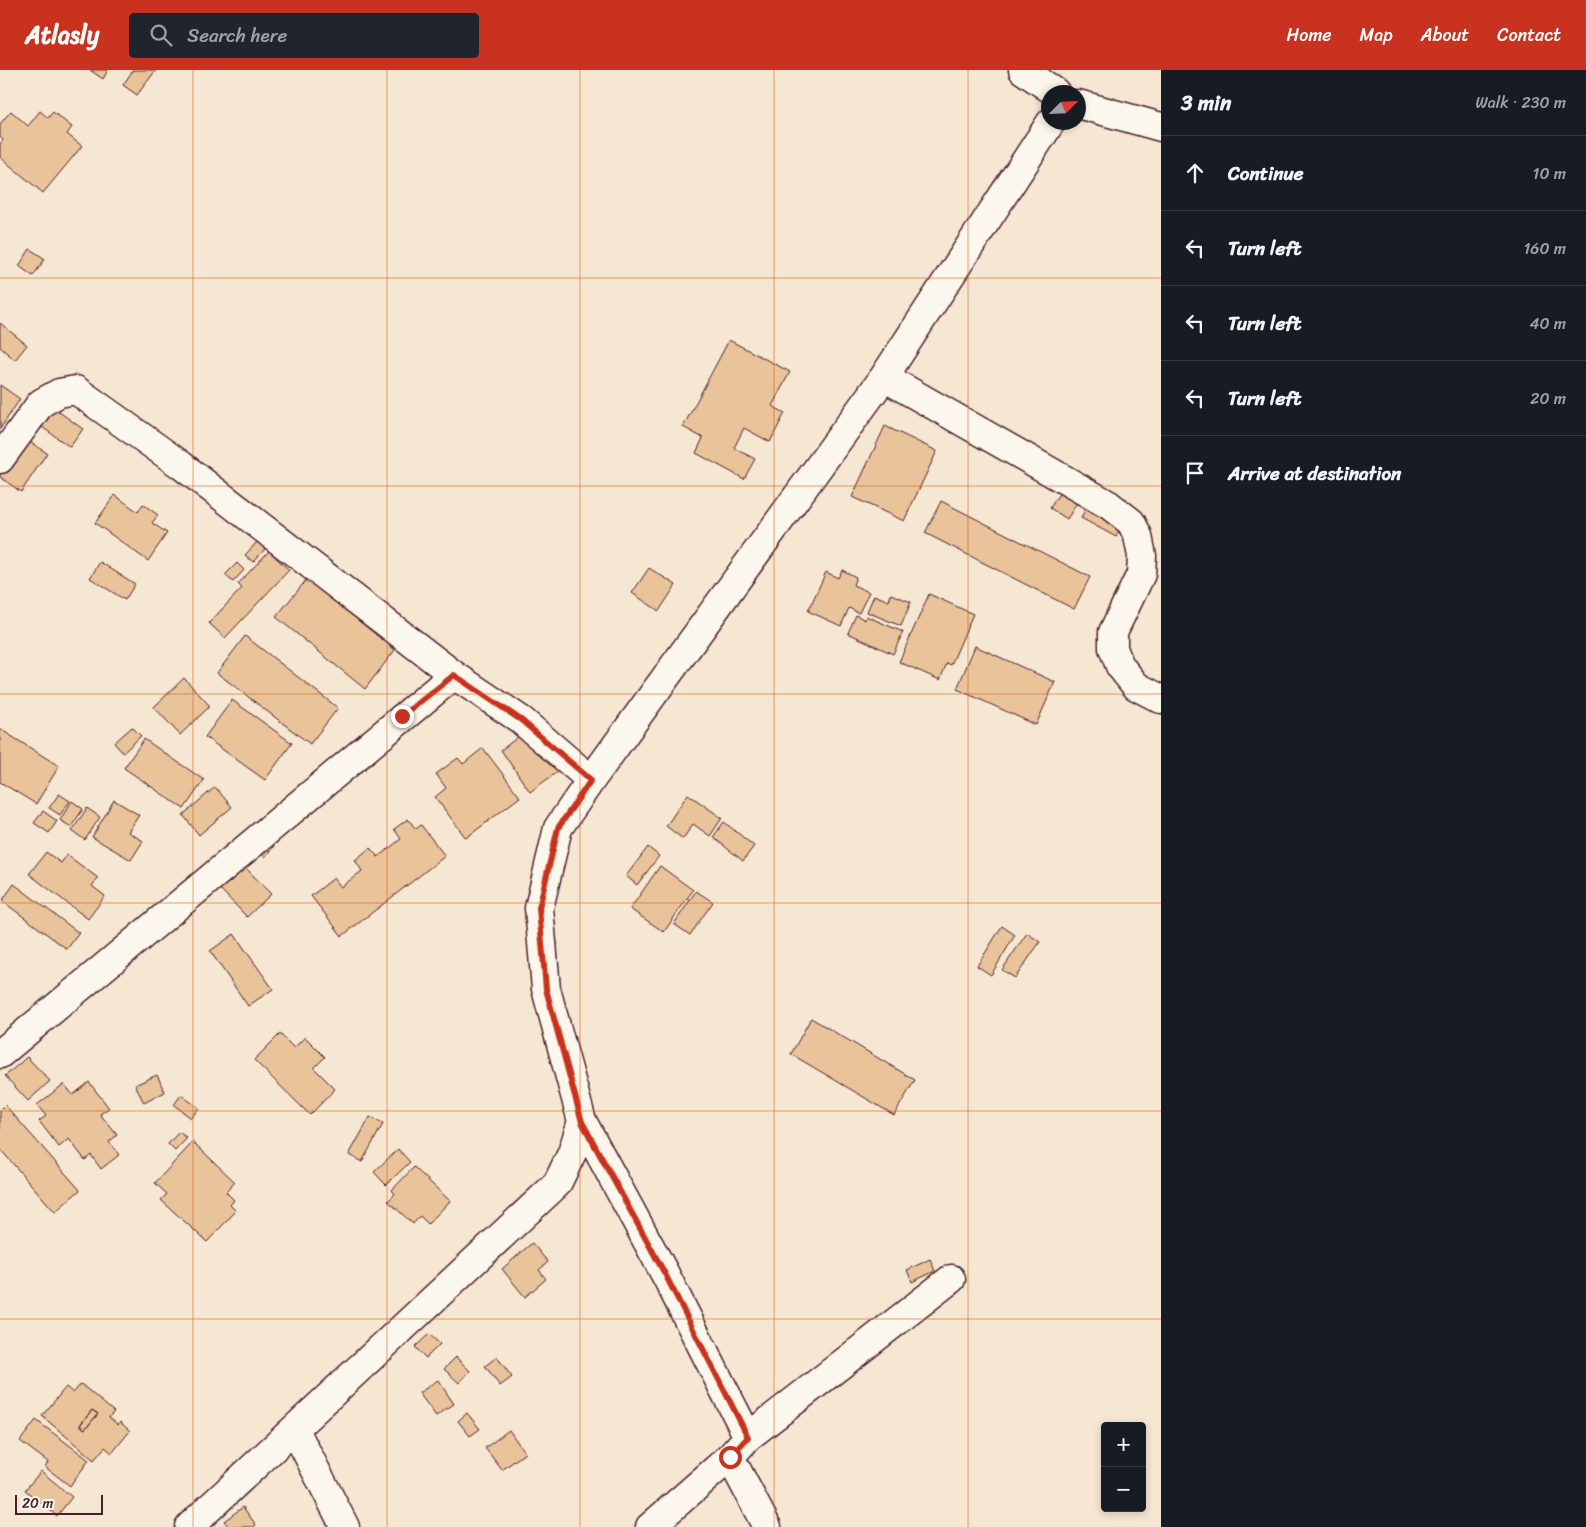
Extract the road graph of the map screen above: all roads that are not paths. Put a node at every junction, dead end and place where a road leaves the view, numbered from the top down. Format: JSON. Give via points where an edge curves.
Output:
{"nodes":[{"id":1,"x":1023,"y":70,"type":"edge"},
{"id":2,"x":1045,"y":85,"type":"edge"},
{"id":3,"x":1086,"y":106,"type":"edge"},
{"id":4,"x":1161,"y":127,"type":"edge"},
{"id":5,"x":1046,"y":130,"type":"edge"},
{"id":6,"x":884,"y":377,"type":"junction"},
{"id":7,"x":0,"y":459,"type":"edge"},
{"id":8,"x":454,"y":675,"type":"junction"},
{"id":9,"x":1161,"y":699,"type":"edge"},
{"id":10,"x":591,"y":780,"type":"junction"},
{"id":11,"x":0,"y":1054,"type":"edge"},
{"id":12,"x":582,"y":1122,"type":"junction"},
{"id":13,"x":951,"y":1279,"type":"dead end"},
{"id":14,"x":295,"y":1430,"type":"junction"},
{"id":15,"x":748,"y":1437,"type":"junction"},
{"id":16,"x":730,"y":1457,"type":"junction"},
{"id":17,"x":189,"y":1527,"type":"edge"},
{"id":18,"x":345,"y":1527,"type":"edge"},
{"id":19,"x":650,"y":1527,"type":"edge"},
{"id":20,"x":767,"y":1527,"type":"edge"}],
"edges":[{"from":1,"to":2,"type":"street"},
{"from":3,"to":4,"type":"street"},
{"from":5,"to":6,"type":"street"},
{"from":6,"to":9,"type":"street","via":[[1109,505],[1131,522],[1142,556],[1141,574],[1113,632],[1113,648],[1120,666],[1136,686]]},
{"from":6,"to":10,"type":"street"},
{"from":7,"to":8,"type":"street","via":[[42,403],[59,393],[76,390],[181,465]]},
{"from":8,"to":10,"type":"street","via":[[521,720]]},
{"from":8,"to":11,"type":"street"},
{"from":10,"to":12,"type":"street","via":[[558,828],[539,908],[546,989]]},
{"from":12,"to":14,"type":"street","via":[[557,1184]]},
{"from":12,"to":15,"type":"street","via":[[665,1274]]},
{"from":13,"to":15,"type":"street"},
{"from":14,"to":17,"type":"street"},
{"from":14,"to":18,"type":"street"},
{"from":15,"to":16,"type":"street"},
{"from":16,"to":19,"type":"street"},
{"from":16,"to":20,"type":"street"}]}
